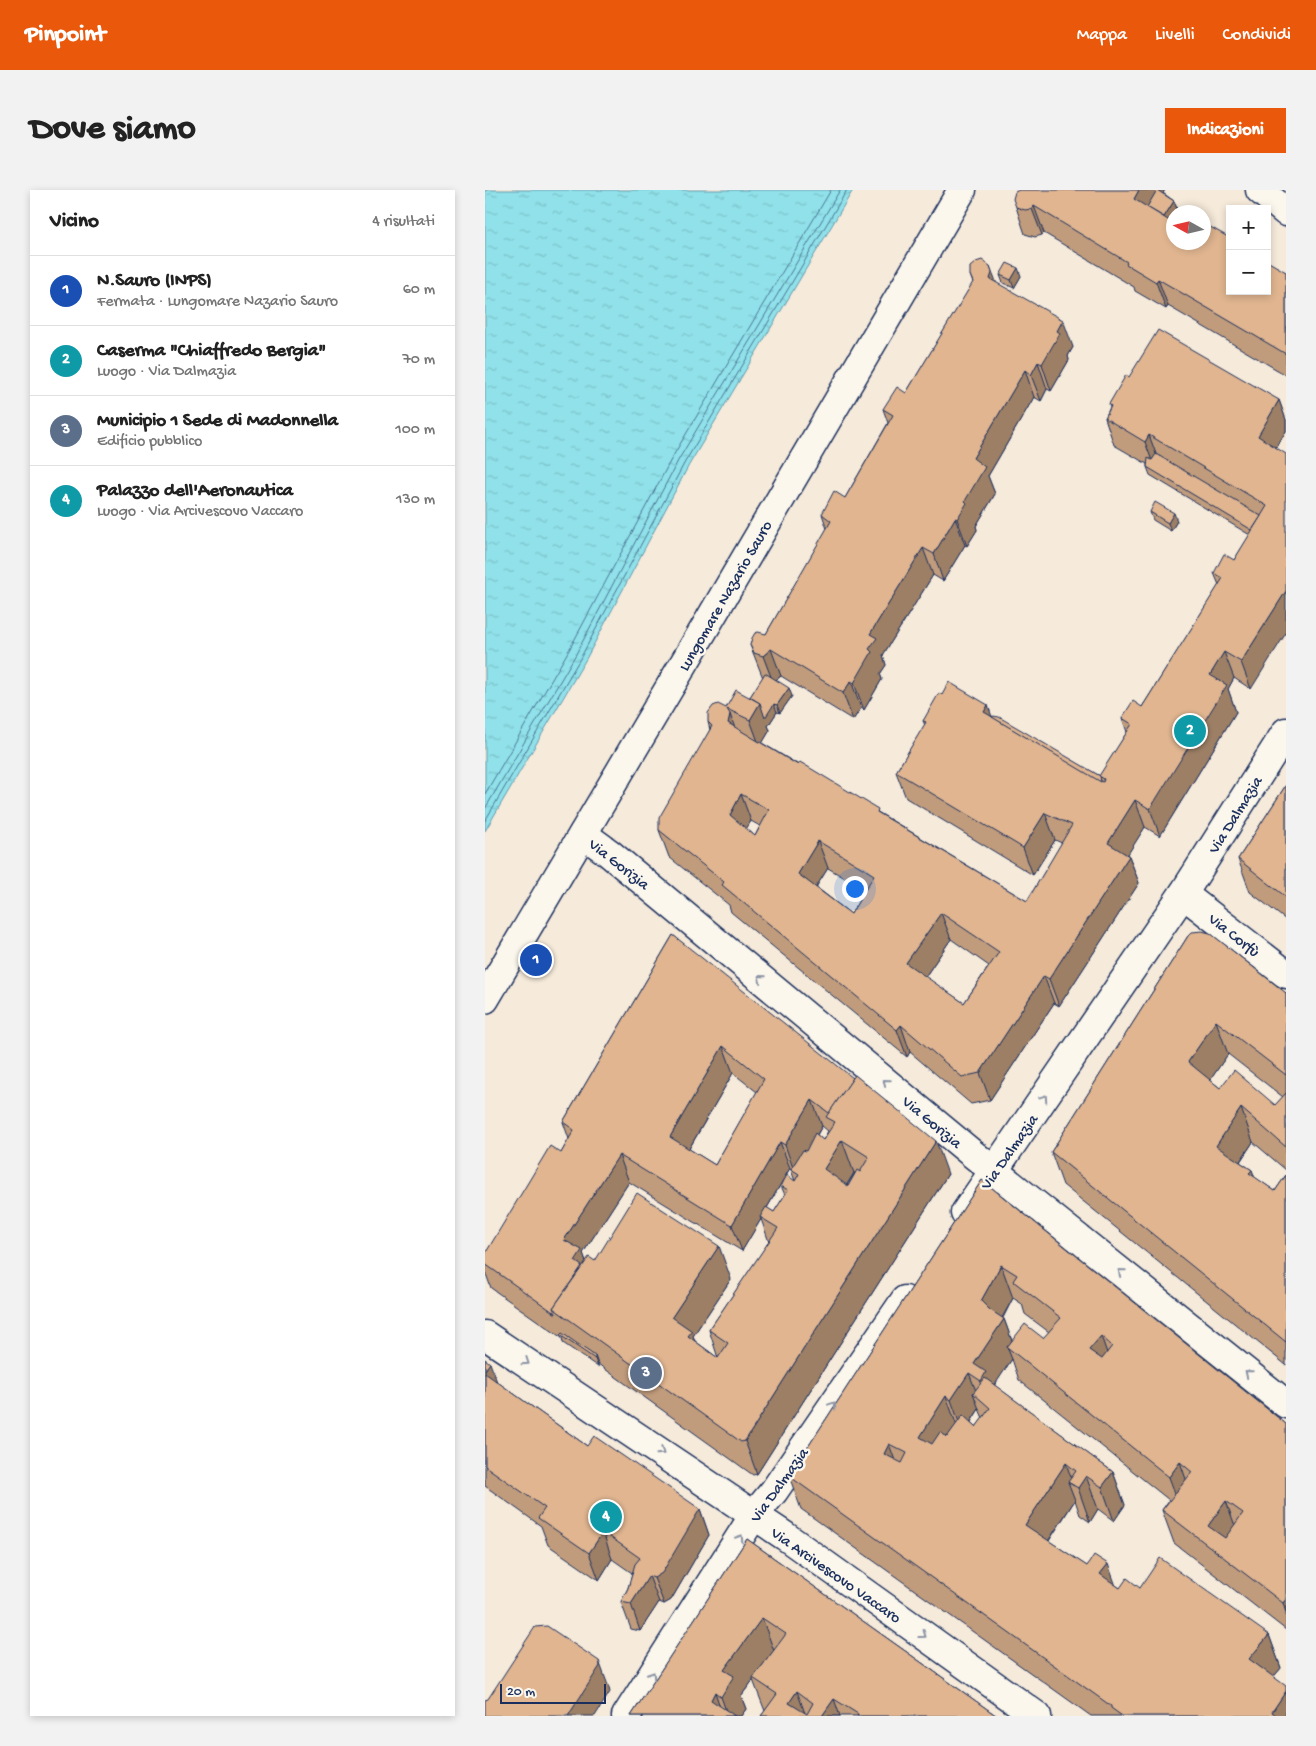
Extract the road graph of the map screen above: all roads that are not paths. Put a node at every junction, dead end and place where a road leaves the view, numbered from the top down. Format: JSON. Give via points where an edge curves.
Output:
{"nodes":[{"id":1,"x":962,"y":190,"type":"edge"},
{"id":2,"x":1260,"y":190,"type":"edge"},
{"id":3,"x":1286,"y":212,"type":"edge"},
{"id":4,"x":1286,"y":732,"type":"edge"},
{"id":5,"x":583,"y":834,"type":"junction"},
{"id":6,"x":1183,"y":894,"type":"junction"},
{"id":7,"x":1286,"y":974,"type":"edge"},
{"id":8,"x":485,"y":999,"type":"edge"},
{"id":9,"x":995,"y":1170,"type":"junction"},
{"id":10,"x":954,"y":1229,"type":"edge"},
{"id":11,"x":920,"y":1278,"type":"edge"},
{"id":12,"x":485,"y":1335,"type":"edge"},
{"id":13,"x":1286,"y":1404,"type":"edge"},
{"id":14,"x":754,"y":1515,"type":"junction"},
{"id":15,"x":626,"y":1716,"type":"edge"},
{"id":16,"x":1037,"y":1716,"type":"edge"}],
"edges":[{"from":1,"to":5,"type":"street","name":"Lungomare Nazario Sauro"},
{"from":2,"to":3,"type":"street"},
{"from":4,"to":6,"type":"street","name":"Via Dalmazia"},
{"from":5,"to":8,"type":"street","name":"Lungomare Nazario Sauro"},
{"from":9,"to":5,"type":"street","name":"Via Gorizia","one_way":true},
{"from":6,"to":7,"type":"street","name":"Via Corfù"},
{"from":9,"to":6,"type":"street","name":"Via Dalmazia","one_way":true},
{"from":9,"to":10,"type":"street","name":"Via Dalmazia"},
{"from":13,"to":9,"type":"street","name":"Via Gorizia","one_way":true},
{"from":14,"to":11,"type":"street","name":"Via Dalmazia","one_way":true,"via":[[774,1491]]},
{"from":12,"to":14,"type":"street","name":"Via Arcivescovo Vaccaro","one_way":true},
{"from":15,"to":14,"type":"street","name":"Via Dalmazia","one_way":true},
{"from":14,"to":16,"type":"street","name":"Via Arcivescovo Vaccaro","one_way":true}]}
